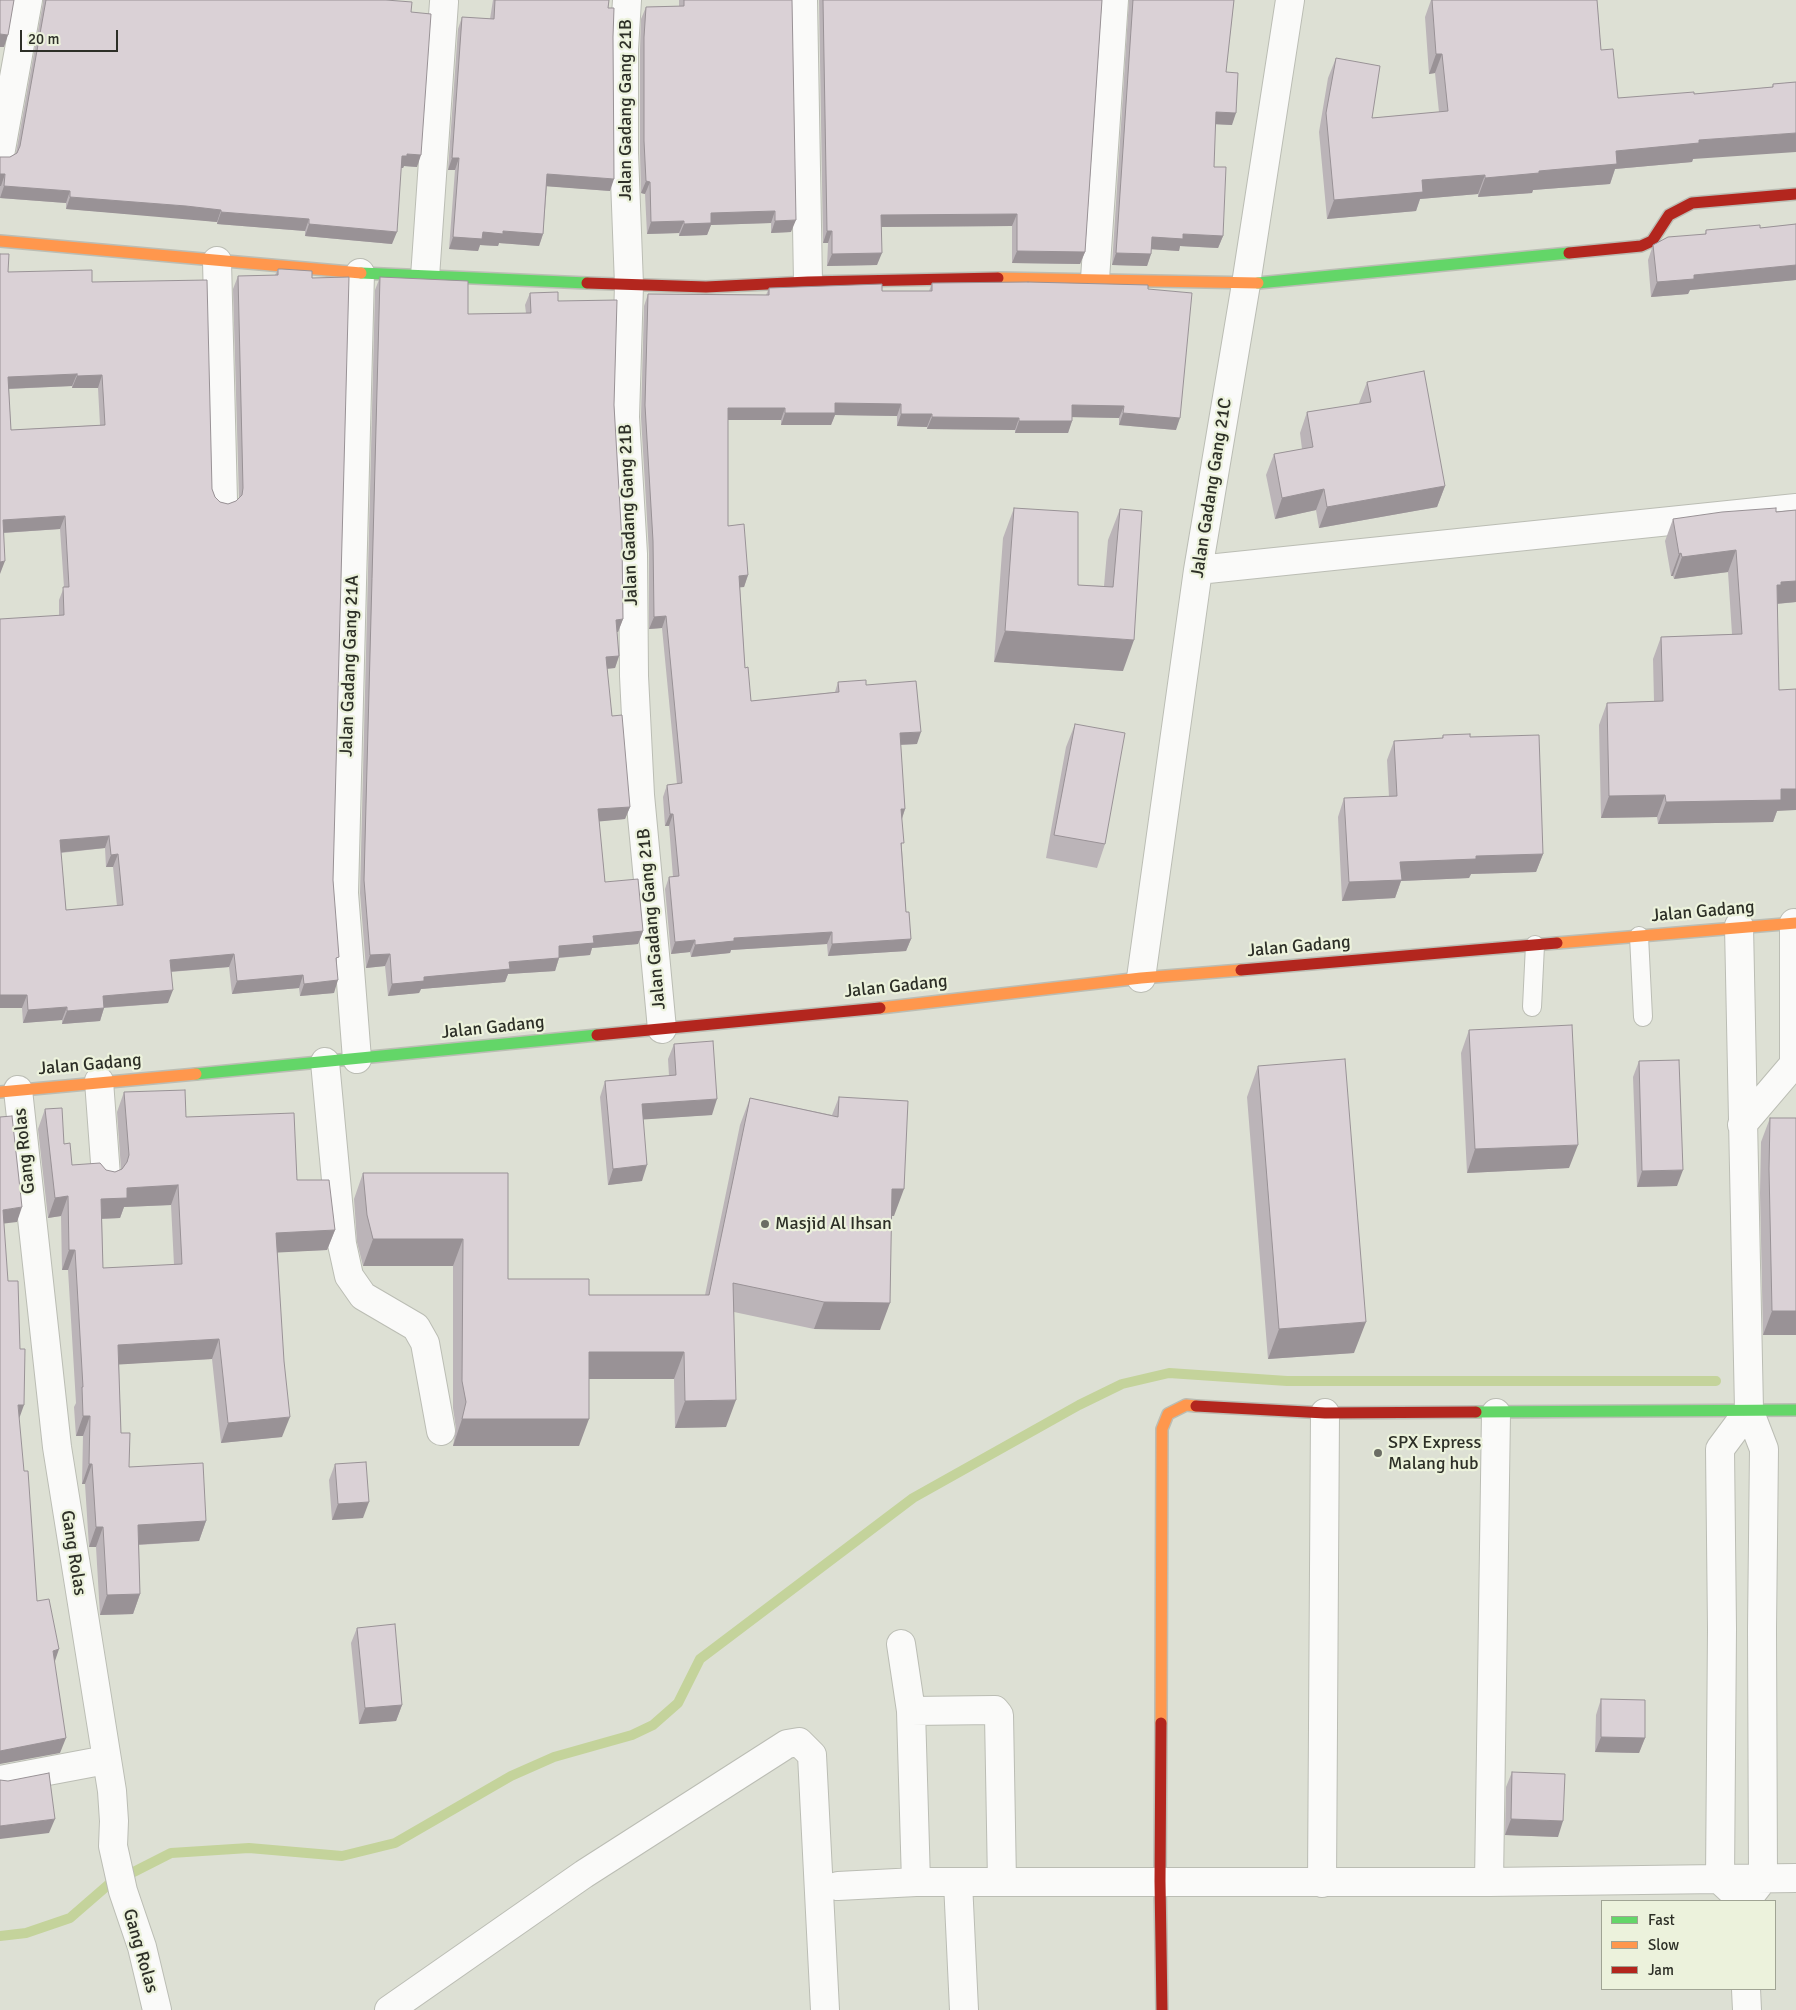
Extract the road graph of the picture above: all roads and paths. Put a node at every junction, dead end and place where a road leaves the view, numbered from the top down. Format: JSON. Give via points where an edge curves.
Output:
{"nodes":[{"id":1,"x":28,"y":0,"type":"edge"},
{"id":2,"x":627,"y":0,"type":"edge"},
{"id":3,"x":803,"y":0,"type":"edge"},
{"id":4,"x":1114,"y":0,"type":"edge"},
{"id":5,"x":1290,"y":0,"type":"edge"},
{"id":6,"x":444,"y":2,"type":"dead end"},
{"id":7,"x":0,"y":155,"type":"edge"},
{"id":8,"x":1796,"y":194,"type":"edge"},
{"id":9,"x":0,"y":241,"type":"edge"},
{"id":10,"x":217,"y":261,"type":"junction"},
{"id":11,"x":360,"y":273,"type":"junction"},
{"id":12,"x":425,"y":277,"type":"junction"},
{"id":13,"x":1095,"y":279,"type":"junction"},
{"id":14,"x":808,"y":282,"type":"junction"},
{"id":15,"x":1246,"y":284,"type":"junction"},
{"id":16,"x":629,"y":285,"type":"junction"},
{"id":17,"x":223,"y":500,"type":"dead end"},
{"id":18,"x":1796,"y":508,"type":"edge"},
{"id":19,"x":1198,"y":570,"type":"junction"},
{"id":20,"x":1795,"y":923,"type":"edge"},
{"id":21,"x":1739,"y":926,"type":"junction"},
{"id":22,"x":1639,"y":936,"type":"junction"},
{"id":23,"x":1535,"y":945,"type":"junction"},
{"id":24,"x":1141,"y":978,"type":"junction"},
{"id":25,"x":1532,"y":1007,"type":"dead end"},
{"id":26,"x":1643,"y":1017,"type":"dead end"},
{"id":27,"x":662,"y":1029,"type":"junction"},
{"id":28,"x":357,"y":1059,"type":"junction"},
{"id":29,"x":325,"y":1062,"type":"junction"},
{"id":30,"x":99,"y":1081,"type":"junction"},
{"id":31,"x":9,"y":1091,"type":"edge"},
{"id":32,"x":1742,"y":1125,"type":"junction"},
{"id":33,"x":106,"y":1176,"type":"edge"},
{"id":34,"x":1748,"y":1410,"type":"junction"},
{"id":35,"x":1796,"y":1410,"type":"edge"},
{"id":36,"x":1325,"y":1413,"type":"junction"},
{"id":37,"x":1496,"y":1413,"type":"junction"},
{"id":38,"x":441,"y":1431,"type":"dead end"},
{"id":39,"x":1722,"y":1629,"type":"junction"},
{"id":40,"x":1762,"y":1629,"type":"junction"},
{"id":41,"x":901,"y":1644,"type":"dead end"},
{"id":42,"x":911,"y":1710,"type":"junction"},
{"id":43,"x":106,"y":1760,"type":"junction"},
{"id":44,"x":0,"y":1780,"type":"edge"},
{"id":45,"x":1796,"y":1878,"type":"edge"},
{"id":46,"x":1763,"y":1879,"type":"junction"},
{"id":47,"x":1720,"y":1880,"type":"junction"},
{"id":48,"x":1160,"y":1881,"type":"junction"},
{"id":49,"x":916,"y":1882,"type":"junction"},
{"id":50,"x":958,"y":1882,"type":"junction"},
{"id":51,"x":1002,"y":1882,"type":"junction"},
{"id":52,"x":1489,"y":1882,"type":"junction"},
{"id":53,"x":1322,"y":1883,"type":"junction"},
{"id":54,"x":838,"y":1886,"type":"dead end"},
{"id":55,"x":1743,"y":1900,"type":"edge"},
{"id":56,"x":1745,"y":1900,"type":"edge"},
{"id":57,"x":1746,"y":1990,"type":"edge"},
{"id":58,"x":157,"y":2010,"type":"edge"},
{"id":59,"x":389,"y":2010,"type":"edge"},
{"id":60,"x":825,"y":2010,"type":"edge"},
{"id":61,"x":964,"y":2010,"type":"edge"},
{"id":62,"x":1162,"y":2010,"type":"edge"},
{"id":63,"x":1747,"y":2010,"type":"edge"}],
"edges":[{"from":1,"to":7,"type":"street"},
{"from":2,"to":16,"type":"street","name":"Jalan Gadang Gang 21B","via":[[624,153]]},
{"from":3,"to":14,"type":"street"},
{"from":4,"to":13,"type":"street"},
{"from":5,"to":15,"type":"street","name":"Jalan Gadang Gang 21C"},
{"from":6,"to":12,"type":"street"},
{"from":8,"to":15,"type":"main road","via":[[1692,203],[1668,215],[1652,241],[1642,246]]},
{"from":9,"to":10,"type":"main road"},
{"from":10,"to":11,"type":"main road"},
{"from":10,"to":17,"type":"street"},
{"from":11,"to":12,"type":"main road"},
{"from":11,"to":28,"type":"street","name":"Jalan Gadang Gang 21A","via":[[344,893]]},
{"from":12,"to":16,"type":"main road"},
{"from":13,"to":14,"type":"main road"},
{"from":13,"to":15,"type":"main road"},
{"from":14,"to":16,"type":"main road","via":[[706,287]]},
{"from":15,"to":19,"type":"street","name":"Jalan Gadang Gang 21C"},
{"from":16,"to":27,"type":"street","name":"Jalan Gadang Gang 21B","via":[[625,417],[633,554],[634,676],[640,795]]},
{"from":18,"to":19,"type":"street"},
{"from":19,"to":24,"type":"street","name":"Jalan Gadang Gang 21C"},
{"from":20,"to":21,"type":"main road","name":"Jalan Gadang"},
{"from":20,"to":32,"type":"street","via":[[1794,1064]]},
{"from":21,"to":22,"type":"main road","name":"Jalan Gadang"},
{"from":21,"to":32,"type":"street"},
{"from":22,"to":23,"type":"main road","name":"Jalan Gadang"},
{"from":22,"to":26,"type":"lane"},
{"from":23,"to":24,"type":"main road","name":"Jalan Gadang"},
{"from":23,"to":25,"type":"lane"},
{"from":24,"to":27,"type":"main road","name":"Jalan Gadang"},
{"from":27,"to":28,"type":"main road","name":"Jalan Gadang"},
{"from":28,"to":29,"type":"main road","name":"Jalan Gadang"},
{"from":29,"to":30,"type":"main road","name":"Jalan Gadang"},
{"from":29,"to":38,"type":"street","via":[[342,1244],[349,1276],[363,1296],[416,1326],[424,1343]]},
{"from":30,"to":31,"type":"main road","name":"Jalan Gadang"},
{"from":30,"to":33,"type":"street"},
{"from":31,"to":43,"type":"street","name":"Gang Rolas","via":[[56,1447]]},
{"from":32,"to":34,"type":"street"},
{"from":34,"to":35,"type":"main road"},
{"from":34,"to":37,"type":"main road"},
{"from":34,"to":39,"type":"street","via":[[1720,1449]]},
{"from":34,"to":40,"type":"street","via":[[1764,1449]]},
{"from":36,"to":37,"type":"main road"},
{"from":36,"to":48,"type":"main road","via":[[1186,1405],[1168,1414],[1162,1429]]},
{"from":36,"to":53,"type":"street"},
{"from":37,"to":52,"type":"street"},
{"from":39,"to":40,"type":"street"},
{"from":39,"to":47,"type":"street"},
{"from":40,"to":46,"type":"street"},
{"from":41,"to":42,"type":"street"},
{"from":42,"to":49,"type":"street"},
{"from":42,"to":51,"type":"street","via":[[995,1710],[999,1715]]},
{"from":43,"to":44,"type":"street"},
{"from":43,"to":58,"type":"street","name":"Gang Rolas","via":[[112,1791],[113,1846]]},
{"from":45,"to":46,"type":"street"},
{"from":46,"to":47,"type":"street"},
{"from":46,"to":56,"type":"street"},
{"from":47,"to":52,"type":"street"},
{"from":47,"to":55,"type":"street"},
{"from":48,"to":51,"type":"street"},
{"from":48,"to":53,"type":"street"},
{"from":48,"to":62,"type":"main road"},
{"from":49,"to":50,"type":"street"},
{"from":49,"to":54,"type":"street"},
{"from":50,"to":51,"type":"street"},
{"from":50,"to":61,"type":"street"},
{"from":52,"to":53,"type":"street"},
{"from":57,"to":63,"type":"street"},
{"from":59,"to":60,"type":"street","via":[[584,1874],[787,1744],[799,1742],[812,1756]]}]}
